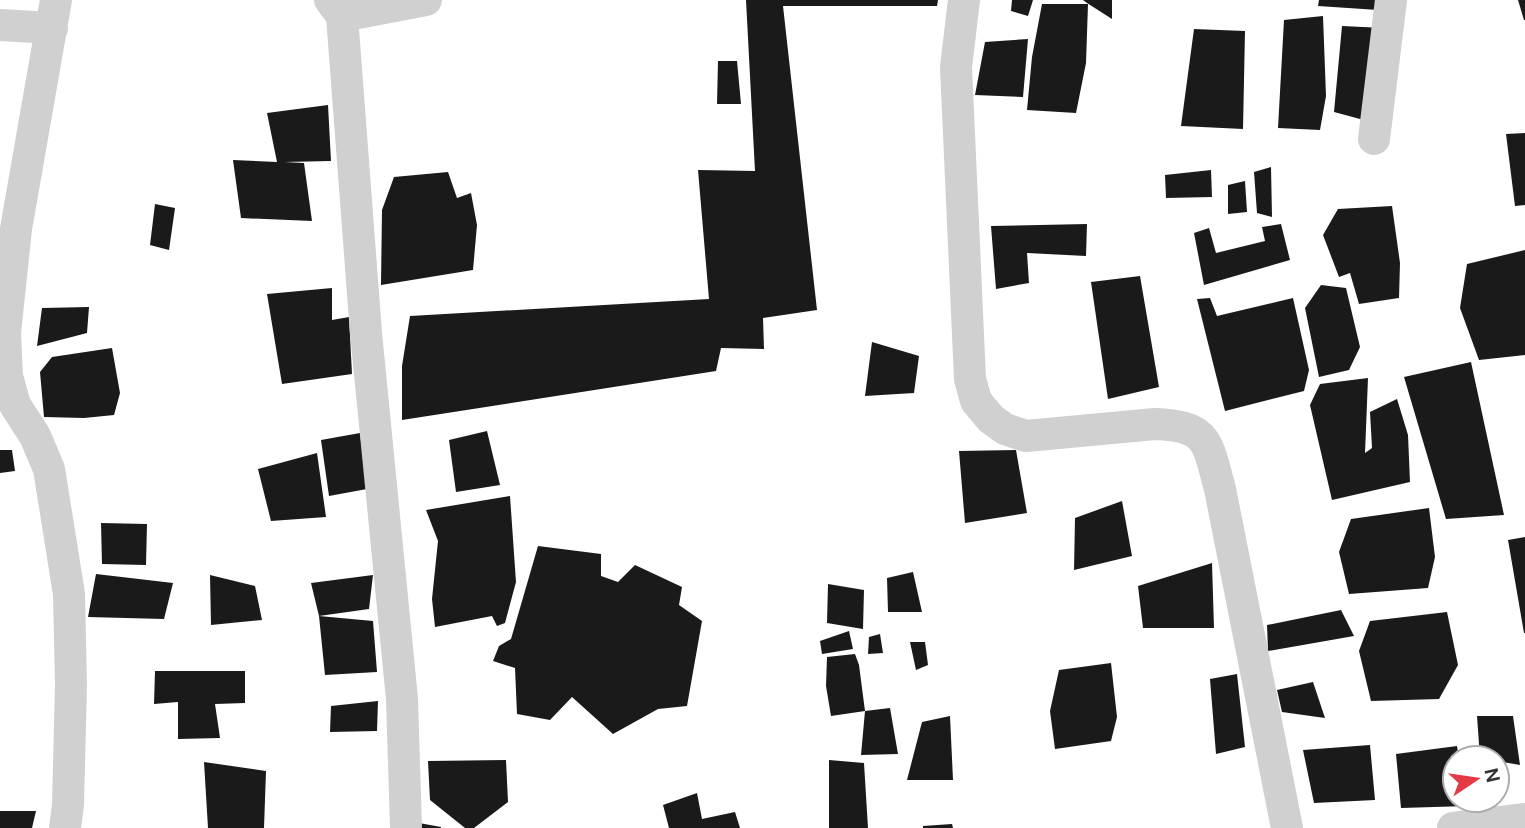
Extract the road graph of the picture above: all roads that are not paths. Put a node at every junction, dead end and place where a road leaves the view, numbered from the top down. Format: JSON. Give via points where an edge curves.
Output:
{"nodes":[{"id":1,"x":426,"y":0,"type":"edge"},
{"id":2,"x":964,"y":0,"type":"edge"},
{"id":3,"x":1391,"y":0,"type":"edge"},
{"id":4,"x":336,"y":8,"type":"edge"},
{"id":5,"x":54,"y":14,"type":"edge"},
{"id":6,"x":0,"y":25,"type":"edge"},
{"id":7,"x":1374,"y":138,"type":"dead end"},
{"id":8,"x":8,"y":227,"type":"edge"},
{"id":9,"x":1525,"y":819,"type":"edge"},
{"id":10,"x":65,"y":828,"type":"edge"},
{"id":11,"x":405,"y":828,"type":"edge"},
{"id":12,"x":1287,"y":828,"type":"edge"},
{"id":13,"x":1453,"y":828,"type":"edge"}],
"edges":[{"from":1,"to":4,"type":"street"},
{"from":2,"to":12,"type":"street","via":[[956,67],[970,379],[976,401],[1005,429],[1026,436],[1173,424],[1203,437],[1220,489]]},
{"from":3,"to":7,"type":"street"},
{"from":4,"to":11,"type":"street","via":[[401,686]]},
{"from":5,"to":6,"type":"street"},
{"from":5,"to":8,"type":"street"},
{"from":8,"to":10,"type":"street","via":[[8,376],[15,405],[49,469],[69,594],[71,685]]},
{"from":9,"to":13,"type":"street"}]}
